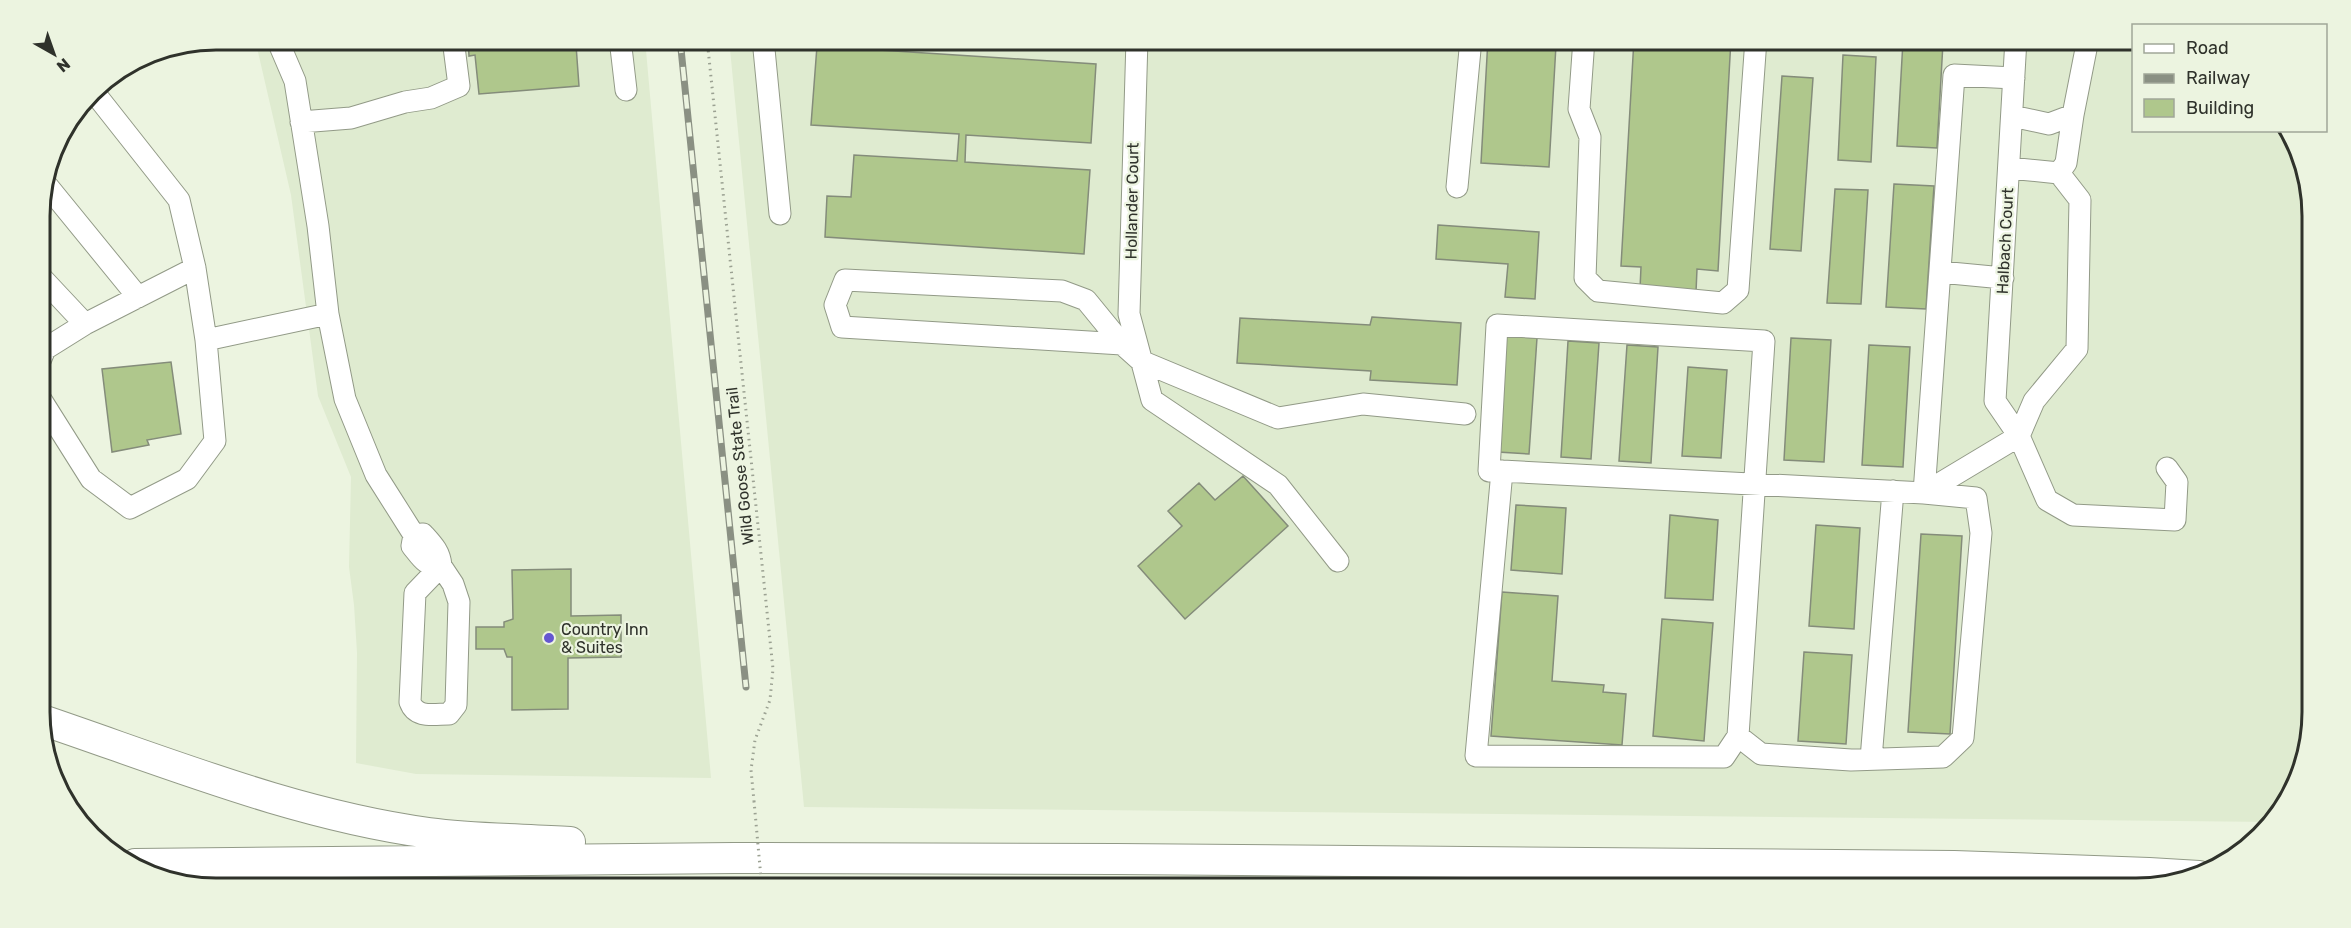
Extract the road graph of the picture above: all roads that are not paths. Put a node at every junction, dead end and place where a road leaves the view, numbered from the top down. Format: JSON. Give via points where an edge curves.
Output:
{"nodes":[{"id":1,"x":1470,"y":49,"type":"edge"},
{"id":2,"x":1583,"y":49,"type":"edge"},
{"id":3,"x":1755,"y":49,"type":"edge"},
{"id":4,"x":2015,"y":49,"type":"edge"},
{"id":5,"x":2086,"y":49,"type":"edge"},
{"id":6,"x":282,"y":50,"type":"edge"},
{"id":7,"x":454,"y":50,"type":"edge"},
{"id":8,"x":621,"y":50,"type":"edge"},
{"id":9,"x":764,"y":50,"type":"edge"},
{"id":10,"x":1137,"y":50,"type":"edge"},
{"id":11,"x":2014,"y":78,"type":"junction"},
{"id":12,"x":626,"y":90,"type":"dead end"},
{"id":13,"x":99,"y":98,"type":"edge"},
{"id":14,"x":2073,"y":115,"type":"junction"},
{"id":15,"x":2012,"y":116,"type":"junction"},
{"id":16,"x":301,"y":122,"type":"junction"},
{"id":17,"x":2009,"y":168,"type":"junction"},
{"id":18,"x":2059,"y":173,"type":"junction"},
{"id":19,"x":1457,"y":187,"type":"dead end"},
{"id":20,"x":52,"y":191,"type":"edge"},
{"id":21,"x":780,"y":213,"type":"dead end"},
{"id":22,"x":195,"y":268,"type":"junction"},
{"id":23,"x":1940,"y":272,"type":"junction"},
{"id":24,"x":2002,"y":278,"type":"junction"},
{"id":25,"x":50,"y":287,"type":"edge"},
{"id":26,"x":138,"y":297,"type":"junction"},
{"id":27,"x":328,"y":314,"type":"junction"},
{"id":28,"x":85,"y":324,"type":"junction"},
{"id":29,"x":206,"y":340,"type":"junction"},
{"id":30,"x":1122,"y":344,"type":"junction"},
{"id":31,"x":50,"y":346,"type":"edge"},
{"id":32,"x":1141,"y":361,"type":"junction"},
{"id":33,"x":50,"y":414,"type":"edge"},
{"id":34,"x":1465,"y":414,"type":"dead end"},
{"id":35,"x":2019,"y":436,"type":"junction"},
{"id":36,"x":2167,"y":468,"type":"dead end"},
{"id":37,"x":1502,"y":471,"type":"junction"},
{"id":38,"x":1755,"y":484,"type":"junction"},
{"id":39,"x":1893,"y":491,"type":"junction"},
{"id":40,"x":1924,"y":493,"type":"junction"},
{"id":41,"x":1338,"y":561,"type":"dead end"},
{"id":42,"x":441,"y":566,"type":"junction"},
{"id":43,"x":50,"y":723,"type":"edge"},
{"id":44,"x":1738,"y":736,"type":"junction"},
{"id":45,"x":1871,"y":759,"type":"junction"},
{"id":46,"x":734,"y":858,"type":"junction"},
{"id":47,"x":148,"y":864,"type":"edge"},
{"id":48,"x":2182,"y":872,"type":"edge"},
{"id":49,"x":2149,"y":873,"type":"junction"},
{"id":50,"x":2172,"y":874,"type":"edge"}],
"edges":[{"from":1,"to":19,"type":"street"},
{"from":2,"to":3,"type":"street","via":[[1579,109],[1590,137],[1585,278],[1598,291],[1723,303],[1738,290]]},
{"from":4,"to":11,"type":"street","name":"Halbach Court"},
{"from":5,"to":14,"type":"street"},
{"from":6,"to":16,"type":"street","via":[[295,81]]},
{"from":7,"to":16,"type":"street","via":[[459,86],[431,98],[351,118]]},
{"from":8,"to":12,"type":"street"},
{"from":9,"to":21,"type":"street"},
{"from":10,"to":32,"type":"street","name":"Hollander Court","via":[[1129,314]]},
{"from":11,"to":15,"type":"street","name":"Halbach Court"},
{"from":11,"to":23,"type":"street","via":[[1954,75]]},
{"from":13,"to":22,"type":"street","via":[[179,200]]},
{"from":14,"to":15,"type":"street","via":[[2049,124]]},
{"from":14,"to":18,"type":"street","via":[[2066,163]]},
{"from":15,"to":17,"type":"street","name":"Halbach Court"},
{"from":16,"to":27,"type":"street"},
{"from":17,"to":18,"type":"street"},
{"from":17,"to":24,"type":"street","name":"Halbach Court"},
{"from":18,"to":35,"type":"street","via":[[2080,200],[2077,349],[2034,401]]},
{"from":20,"to":26,"type":"street"},
{"from":22,"to":26,"type":"street"},
{"from":22,"to":29,"type":"street"},
{"from":23,"to":24,"type":"street"},
{"from":23,"to":40,"type":"street"},
{"from":24,"to":35,"type":"street","name":"Halbach Court","via":[[1995,401]]},
{"from":25,"to":28,"type":"street"},
{"from":26,"to":28,"type":"street"},
{"from":27,"to":29,"type":"street"},
{"from":27,"to":42,"type":"street","via":[[345,399],[376,475],[414,535],[412,546],[426,564]]},
{"from":28,"to":31,"type":"street"},
{"from":29,"to":33,"type":"street","via":[[215,441],[187,479],[130,508],[91,479]]},
{"from":30,"to":30,"type":"street","via":[[1086,300],[1062,291],[845,280],[835,305],[842,327]]},
{"from":30,"to":32,"type":"street"},
{"from":32,"to":34,"type":"street","via":[[1278,418],[1363,404]]},
{"from":32,"to":41,"type":"street","name":"Hollander Court","via":[[1152,400],[1278,485]]},
{"from":35,"to":36,"type":"street","name":"Halbach Court","via":[[2046,500],[2073,515],[2175,520],[2177,482]]},
{"from":35,"to":40,"type":"street"},
{"from":37,"to":38,"type":"street"},
{"from":37,"to":38,"type":"street","via":[[1489,471],[1497,325],[1764,341]]},
{"from":37,"to":44,"type":"street","via":[[1476,756],[1724,757]]},
{"from":38,"to":39,"type":"street"},
{"from":38,"to":44,"type":"street"},
{"from":39,"to":40,"type":"street"},
{"from":39,"to":45,"type":"street"},
{"from":40,"to":45,"type":"street","via":[[1976,498],[1981,532],[1963,738],[1943,757]]},
{"from":42,"to":42,"type":"street","via":[[459,602],[456,705],[449,714],[419,714],[410,702],[415,592]]},
{"from":43,"to":46,"type":"highway","via":[[263,795],[350,818],[430,833]]},
{"from":44,"to":45,"type":"street","via":[[1761,754]]},
{"from":46,"to":47,"type":"highway"},
{"from":46,"to":49,"type":"highway","via":[[1954,866]]},
{"from":48,"to":49,"type":"highway"},
{"from":49,"to":50,"type":"highway"}]}
